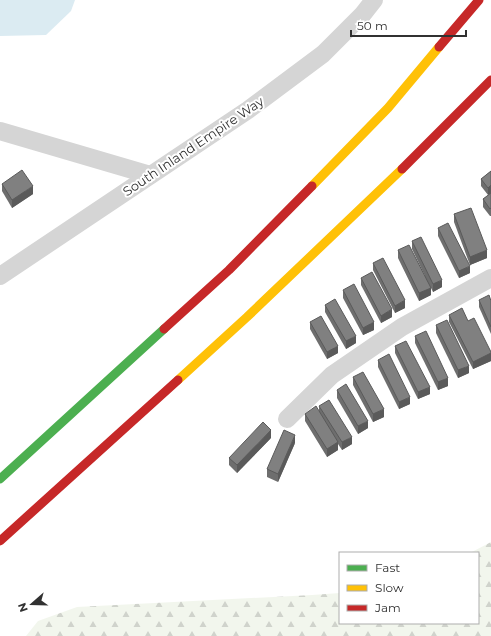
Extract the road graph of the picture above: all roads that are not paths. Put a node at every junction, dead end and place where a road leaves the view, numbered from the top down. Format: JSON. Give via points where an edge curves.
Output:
{"nodes":[{"id":1,"x":374,"y":0,"type":"edge"},
{"id":2,"x":480,"y":0,"type":"edge"},
{"id":3,"x":491,"y":80,"type":"edge"},
{"id":4,"x":0,"y":131,"type":"edge"},
{"id":5,"x":150,"y":175,"type":"junction"},
{"id":6,"x":0,"y":276,"type":"edge"},
{"id":7,"x":491,"y":278,"type":"edge"},
{"id":8,"x":287,"y":419,"type":"dead end"},
{"id":9,"x":0,"y":479,"type":"edge"},
{"id":10,"x":0,"y":540,"type":"edge"}],
"edges":[{"from":1,"to":5,"type":"street","name":"South Inland Empire Way","via":[[323,54],[248,110]]},
{"from":2,"to":9,"type":"highway","via":[[388,108],[229,270]]},
{"from":3,"to":10,"type":"highway","via":[[416,156],[247,317]]},
{"from":4,"to":5,"type":"street"},
{"from":5,"to":6,"type":"street","name":"South Inland Empire Way"},
{"from":7,"to":8,"type":"street","via":[[402,326],[332,375]]}]}
